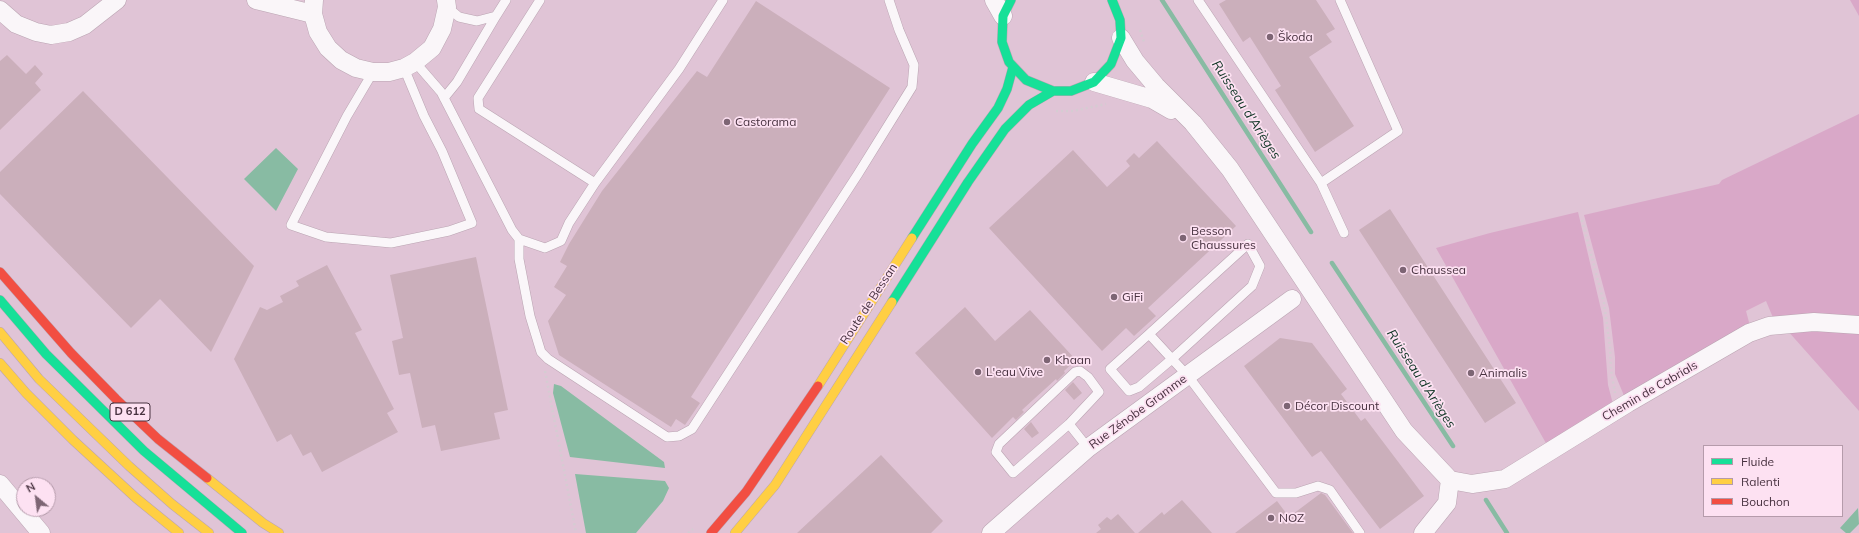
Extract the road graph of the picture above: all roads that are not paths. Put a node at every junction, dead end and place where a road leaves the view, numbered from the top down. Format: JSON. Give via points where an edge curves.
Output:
{"nodes":[{"id":1,"x":117,"y":0,"type":"edge"},
{"id":2,"x":256,"y":0,"type":"edge"},
{"id":3,"x":506,"y":0,"type":"edge"},
{"id":4,"x":540,"y":0,"type":"edge"},
{"id":5,"x":723,"y":0,"type":"edge"},
{"id":6,"x":889,"y":0,"type":"edge"},
{"id":7,"x":994,"y":0,"type":"edge"},
{"id":8,"x":1011,"y":0,"type":"edge"},
{"id":9,"x":1112,"y":0,"type":"edge"},
{"id":10,"x":1198,"y":0,"type":"edge"},
{"id":11,"x":1340,"y":0,"type":"edge"},
{"id":12,"x":446,"y":4,"type":"edge"},
{"id":13,"x":314,"y":7,"type":"edge"},
{"id":14,"x":0,"y":10,"type":"edge"},
{"id":15,"x":496,"y":16,"type":"junction"},
{"id":16,"x":1003,"y":16,"type":"junction"},
{"id":17,"x":1121,"y":38,"type":"junction"},
{"id":18,"x":409,"y":65,"type":"junction"},
{"id":19,"x":1013,"y":67,"type":"junction"},
{"id":20,"x":373,"y":72,"type":"junction"},
{"id":21,"x":1094,"y":82,"type":"junction"},
{"id":22,"x":1053,"y":91,"type":"junction"},
{"id":23,"x":444,"y":98,"type":"junction"},
{"id":24,"x":1193,"y":123,"type":"junction"},
{"id":25,"x":1322,"y":183,"type":"junction"},
{"id":26,"x":595,"y":184,"type":"junction"},
{"id":27,"x":1344,"y":233,"type":"dead end"},
{"id":28,"x":519,"y":239,"type":"junction"},
{"id":29,"x":1295,"y":266,"type":"junction"},
{"id":30,"x":0,"y":272,"type":"edge"},
{"id":31,"x":1292,"y":299,"type":"junction"},
{"id":32,"x":0,"y":300,"type":"edge"},
{"id":33,"x":1859,"y":325,"type":"edge"},
{"id":34,"x":0,"y":332,"type":"edge"},
{"id":35,"x":1149,"y":334,"type":"junction"},
{"id":36,"x":1172,"y":358,"type":"junction"},
{"id":37,"x":0,"y":363,"type":"edge"},
{"id":38,"x":1188,"y":376,"type":"junction"},
{"id":39,"x":1371,"y":381,"type":"junction"},
{"id":40,"x":1069,"y":424,"type":"junction"},
{"id":41,"x":1088,"y":448,"type":"junction"},
{"id":42,"x":1450,"y":480,"type":"junction"},
{"id":43,"x":0,"y":484,"type":"edge"},
{"id":44,"x":41,"y":533,"type":"edge"},
{"id":45,"x":179,"y":533,"type":"edge"},
{"id":46,"x":208,"y":533,"type":"edge"},
{"id":47,"x":242,"y":533,"type":"edge"},
{"id":48,"x":279,"y":533,"type":"edge"},
{"id":49,"x":711,"y":533,"type":"edge"},
{"id":50,"x":736,"y":533,"type":"edge"},
{"id":51,"x":991,"y":533,"type":"edge"},
{"id":52,"x":1360,"y":533,"type":"edge"},
{"id":53,"x":1423,"y":533,"type":"edge"}],
"edges":[{"from":1,"to":14,"type":"street","via":[[84,25],[69,32],[51,35],[16,24]]},
{"from":2,"to":13,"type":"street"},
{"from":3,"to":15,"type":"lane"},
{"from":4,"to":26,"type":"lane","via":[[478,98],[479,108]]},
{"from":5,"to":26,"type":"lane","via":[[679,70]]},
{"from":6,"to":28,"type":"lane","via":[[914,65],[912,87],[692,429],[679,436],[667,437],[541,352],[530,316],[519,259]]},
{"from":7,"to":16,"type":"street"},
{"from":8,"to":16,"type":"main road"},
{"from":9,"to":17,"type":"main road","via":[[1120,20]]},
{"from":10,"to":25,"type":"lane"},
{"from":11,"to":25,"type":"lane","via":[[1398,131]]},
{"from":12,"to":15,"type":"lane","via":[[459,17],[477,21]]},
{"from":12,"to":18,"type":"street","via":[[442,29],[432,48]]},
{"from":13,"to":20,"type":"street","via":[[318,32],[328,48],[340,60],[356,68]]},
{"from":15,"to":23,"type":"lane"},
{"from":16,"to":19,"type":"main road","via":[[1002,42]]},
{"from":17,"to":21,"type":"main road","via":[[1111,64]]},
{"from":17,"to":24,"type":"street","via":[[1156,86]]},
{"from":18,"to":20,"type":"street","via":[[388,72]]},
{"from":18,"to":20,"type":"lane","via":[[424,116],[472,223],[449,231],[391,243],[326,237],[291,224]]},
{"from":18,"to":23,"type":"lane","via":[[433,82]]},
{"from":19,"to":22,"type":"main road","via":[[1026,80]]},
{"from":19,"to":49,"type":"main road","name":"Route de Bessan","via":[[998,108],[972,144],[814,392],[746,492]]},
{"from":21,"to":22,"type":"main road","via":[[1071,91]]},
{"from":21,"to":24,"type":"street","via":[[1152,99]]},
{"from":22,"to":50,"type":"main road","name":"Route de Bessan","via":[[1028,105],[1005,129],[963,189],[775,485]]},
{"from":23,"to":28,"type":"lane"},
{"from":24,"to":29,"type":"street","via":[[1230,169]]},
{"from":25,"to":27,"type":"lane"},
{"from":26,"to":28,"type":"lane","via":[[569,223],[561,241],[545,248]]},
{"from":29,"to":31,"type":"street","via":[[1297,287]]},
{"from":29,"to":39,"type":"street"},
{"from":30,"to":48,"type":"main road","number":"D 612","via":[[71,353],[158,439]]},
{"from":31,"to":38,"type":"street","name":"Rue Zénobe Gramme"},
{"from":31,"to":39,"type":"street","via":[[1318,310],[1350,358]]},
{"from":32,"to":47,"type":"main road","number":"D 612","via":[[46,354],[144,452]]},
{"from":33,"to":42,"type":"street","name":"Chemin de Cabrials","via":[[1814,322],[1769,326],[1749,333],[1618,409],[1505,480],[1472,484]]},
{"from":34,"to":46,"type":"main road","via":[[40,378],[124,461]]},
{"from":35,"to":36,"type":"lane"},
{"from":35,"to":36,"type":"lane","via":[[1110,369],[1129,391],[1139,387]]},
{"from":35,"to":36,"type":"lane","via":[[1248,244],[1260,266],[1252,286]]},
{"from":36,"to":38,"type":"lane"},
{"from":37,"to":45,"type":"main road","via":[[26,393],[78,444],[136,498]]},
{"from":38,"to":41,"type":"street","name":"Rue Zénobe Gramme"},
{"from":38,"to":52,"type":"lane","via":[[1276,493],[1296,492],[1318,486],[1330,490]]},
{"from":39,"to":42,"type":"street","via":[[1404,431]]},
{"from":40,"to":40,"type":"lane","via":[[1099,392],[1080,371],[1075,372],[1021,422],[999,444],[996,452],[1013,473]]},
{"from":40,"to":41,"type":"lane"},
{"from":41,"to":51,"type":"street","name":"Rue Zénobe Gramme"},
{"from":42,"to":53,"type":"street","via":[[1447,503]]},
{"from":43,"to":44,"type":"street"}]}
